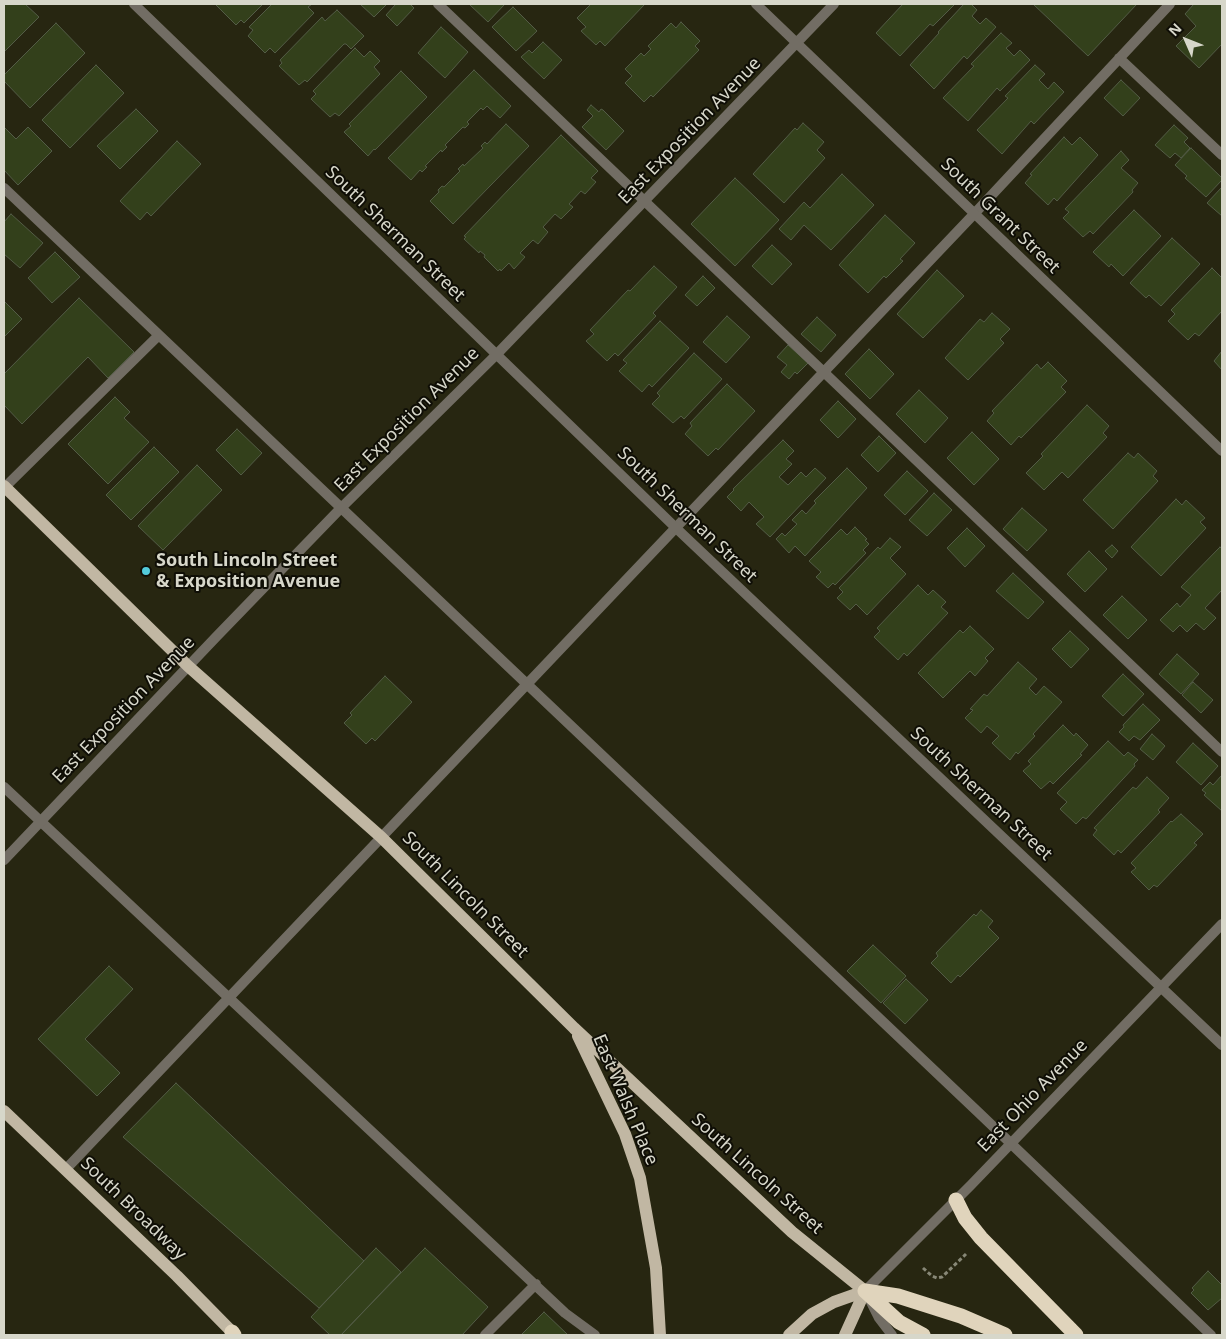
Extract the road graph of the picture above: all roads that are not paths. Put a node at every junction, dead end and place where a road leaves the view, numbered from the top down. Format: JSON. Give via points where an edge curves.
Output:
{"nodes":[{"id":1,"x":134,"y":4,"type":"edge"},
{"id":2,"x":438,"y":4,"type":"edge"},
{"id":3,"x":756,"y":4,"type":"edge"},
{"id":4,"x":834,"y":4,"type":"edge"},
{"id":5,"x":1170,"y":4,"type":"edge"},
{"id":6,"x":797,"y":43,"type":"junction"},
{"id":7,"x":1119,"y":58,"type":"junction"},
{"id":8,"x":1222,"y":155,"type":"edge"},
{"id":9,"x":4,"y":188,"type":"edge"},
{"id":10,"x":646,"y":200,"type":"junction"},
{"id":11,"x":974,"y":213,"type":"junction"},
{"id":12,"x":158,"y":335,"type":"junction"},
{"id":13,"x":496,"y":354,"type":"junction"},
{"id":14,"x":823,"y":373,"type":"junction"},
{"id":15,"x":1222,"y":451,"type":"edge"},
{"id":16,"x":4,"y":486,"type":"edge"},
{"id":17,"x":340,"y":509,"type":"junction"},
{"id":18,"x":676,"y":528,"type":"junction"},
{"id":19,"x":188,"y":666,"type":"junction"},
{"id":20,"x":527,"y":684,"type":"junction"},
{"id":21,"x":1222,"y":752,"type":"edge"},
{"id":22,"x":4,"y":787,"type":"edge"},
{"id":23,"x":40,"y":822,"type":"junction"},
{"id":24,"x":381,"y":837,"type":"junction"},
{"id":25,"x":4,"y":860,"type":"edge"},
{"id":26,"x":1222,"y":924,"type":"edge"},
{"id":27,"x":1161,"y":988,"type":"junction"},
{"id":28,"x":228,"y":998,"type":"junction"},
{"id":29,"x":574,"y":1028,"type":"junction"},
{"id":30,"x":1222,"y":1045,"type":"edge"},
{"id":31,"x":4,"y":1111,"type":"edge"},
{"id":32,"x":1010,"y":1144,"type":"junction"},
{"id":33,"x":66,"y":1169,"type":"junction"},
{"id":34,"x":956,"y":1200,"type":"junction"},
{"id":35,"x":536,"y":1284,"type":"junction"},
{"id":36,"x":865,"y":1291,"type":"junction"},
{"id":37,"x":234,"y":1334,"type":"edge"},
{"id":38,"x":486,"y":1335,"type":"edge"},
{"id":39,"x":595,"y":1335,"type":"edge"},
{"id":40,"x":660,"y":1335,"type":"edge"},
{"id":41,"x":789,"y":1335,"type":"edge"},
{"id":42,"x":845,"y":1335,"type":"edge"},
{"id":43,"x":892,"y":1335,"type":"edge"},
{"id":44,"x":924,"y":1335,"type":"edge"},
{"id":45,"x":1005,"y":1335,"type":"edge"},
{"id":46,"x":1076,"y":1335,"type":"edge"},
{"id":47,"x":1211,"y":1335,"type":"edge"}],
"edges":[{"from":1,"to":13,"type":"street","name":"South Sherman Street"},
{"from":2,"to":10,"type":"street"},
{"from":3,"to":6,"type":"street","name":"South Grant Street"},
{"from":4,"to":6,"type":"street","name":"East Exposition Avenue"},
{"from":5,"to":7,"type":"street"},
{"from":6,"to":10,"type":"street","name":"East Exposition Avenue"},
{"from":6,"to":11,"type":"street","name":"South Grant Street"},
{"from":7,"to":8,"type":"street"},
{"from":7,"to":11,"type":"street"},
{"from":9,"to":12,"type":"street"},
{"from":10,"to":13,"type":"street","name":"East Exposition Avenue"},
{"from":10,"to":14,"type":"street"},
{"from":11,"to":14,"type":"street"},
{"from":11,"to":15,"type":"street","name":"South Grant Street"},
{"from":12,"to":16,"type":"street"},
{"from":12,"to":17,"type":"street"},
{"from":13,"to":17,"type":"street","name":"East Exposition Avenue"},
{"from":13,"to":18,"type":"street","name":"South Sherman Street"},
{"from":14,"to":18,"type":"street"},
{"from":14,"to":21,"type":"street"},
{"from":16,"to":19,"type":"main road","name":"South Lincoln Street"},
{"from":17,"to":19,"type":"street","name":"East Exposition Avenue"},
{"from":17,"to":20,"type":"street"},
{"from":18,"to":20,"type":"street"},
{"from":18,"to":27,"type":"street","name":"South Sherman Street"},
{"from":19,"to":23,"type":"street","name":"East Exposition Avenue"},
{"from":19,"to":24,"type":"main road","name":"South Lincoln Street"},
{"from":20,"to":24,"type":"street"},
{"from":20,"to":32,"type":"street"},
{"from":22,"to":23,"type":"street"},
{"from":23,"to":25,"type":"street","name":"East Exposition Avenue"},
{"from":23,"to":28,"type":"street"},
{"from":24,"to":28,"type":"street"},
{"from":24,"to":29,"type":"main road","name":"South Lincoln Street"},
{"from":26,"to":27,"type":"street","name":"East Ohio Avenue"},
{"from":27,"to":30,"type":"street","name":"South Sherman Street"},
{"from":27,"to":32,"type":"street","name":"East Ohio Avenue"},
{"from":28,"to":33,"type":"street"},
{"from":28,"to":35,"type":"street"},
{"from":29,"to":36,"type":"main road","name":"South Lincoln Street","via":[[792,1232]]},
{"from":29,"to":40,"type":"main road","name":"East Walsh Place","via":[[624,1134],[640,1178],[656,1268]]},
{"from":31,"to":33,"type":"main road","name":"South Broadway"},
{"from":32,"to":34,"type":"street","name":"East Ohio Avenue"},
{"from":32,"to":47,"type":"street"},
{"from":33,"to":37,"type":"main road","name":"South Broadway"},
{"from":34,"to":36,"type":"street","name":"East Ohio Avenue"},
{"from":34,"to":46,"type":"highway","via":[[981,1238]]},
{"from":35,"to":38,"type":"street"},
{"from":35,"to":39,"type":"street","via":[[565,1313]]},
{"from":36,"to":41,"type":"main road","name":"East Ohio Avenue","via":[[812,1314]]},
{"from":36,"to":42,"type":"main road","name":"East Ohio Avenue"},
{"from":36,"to":43,"type":"street","name":"South Lincoln Street"},
{"from":36,"to":44,"type":"highway","via":[[899,1322]]},
{"from":36,"to":45,"type":"highway","via":[[898,1296],[961,1316]]}]}
